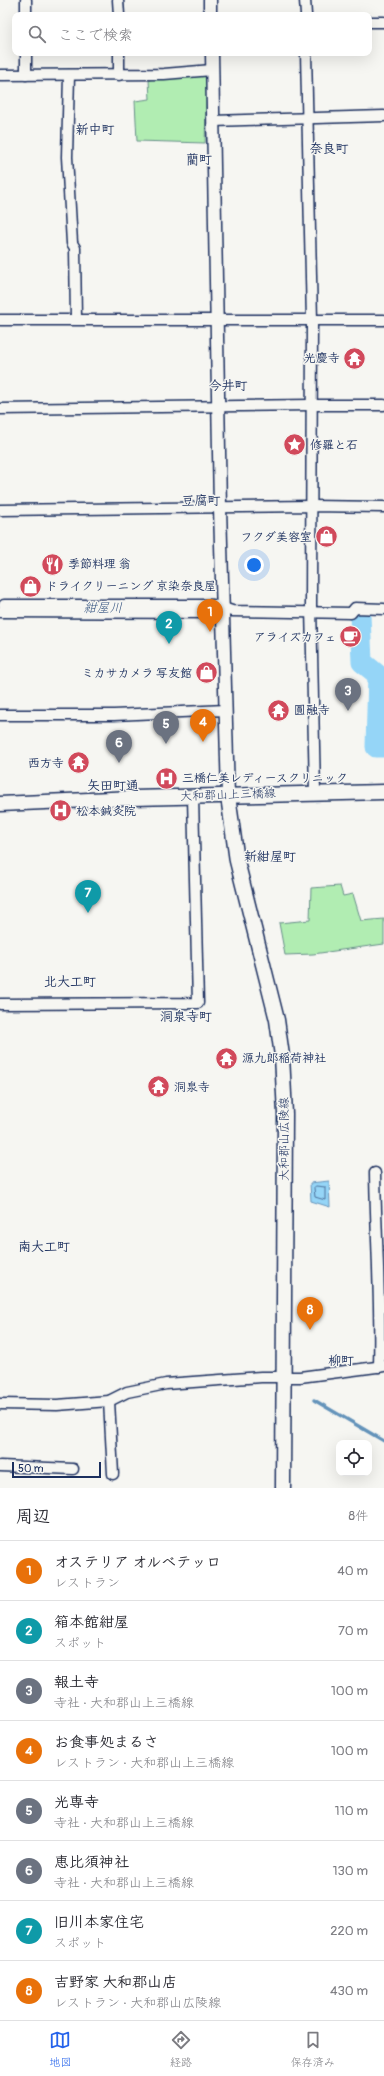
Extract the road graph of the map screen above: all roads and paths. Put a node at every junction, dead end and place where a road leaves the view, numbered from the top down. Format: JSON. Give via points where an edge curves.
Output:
{"nodes":[{"id":1,"x":26,"y":0,"type":"edge"},
{"id":2,"x":118,"y":0,"type":"edge"},
{"id":3,"x":210,"y":0,"type":"edge"},
{"id":4,"x":305,"y":0,"type":"edge"},
{"id":5,"x":26,"y":12,"type":"edge"},
{"id":6,"x":118,"y":12,"type":"edge"},
{"id":7,"x":210,"y":12,"type":"edge"},
{"id":8,"x":306,"y":12,"type":"edge"},
{"id":9,"x":372,"y":22,"type":"edge"},
{"id":10,"x":384,"y":22,"type":"edge"},
{"id":11,"x":26,"y":56,"type":"edge"},
{"id":12,"x":119,"y":56,"type":"edge"},
{"id":13,"x":212,"y":56,"type":"edge"},
{"id":14,"x":306,"y":56,"type":"edge"},
{"id":15,"x":212,"y":70,"type":"junction"},
{"id":16,"x":0,"y":75,"type":"edge"},
{"id":17,"x":26,"y":75,"type":"junction"},
{"id":18,"x":69,"y":75,"type":"junction"},
{"id":19,"x":119,"y":75,"type":"junction"},
{"id":20,"x":384,"y":116,"type":"edge"},
{"id":21,"x":308,"y":118,"type":"junction"},
{"id":22,"x":213,"y":121,"type":"junction"},
{"id":23,"x":76,"y":319,"type":"junction"},
{"id":24,"x":217,"y":319,"type":"junction"},
{"id":25,"x":0,"y":320,"type":"edge"},
{"id":26,"x":384,"y":320,"type":"edge"},
{"id":27,"x":312,"y":321,"type":"junction"},
{"id":28,"x":311,"y":405,"type":"junction"},
{"id":29,"x":384,"y":405,"type":"edge"},
{"id":30,"x":218,"y":407,"type":"junction"},
{"id":31,"x":0,"y":409,"type":"edge"},
{"id":32,"x":311,"y":506,"type":"junction"},
{"id":33,"x":384,"y":507,"type":"edge"},
{"id":34,"x":220,"y":508,"type":"junction"},
{"id":35,"x":0,"y":510,"type":"edge"},
{"id":36,"x":0,"y":605,"type":"edge"},
{"id":37,"x":223,"y":608,"type":"junction"},
{"id":38,"x":311,"y":609,"type":"junction"},
{"id":39,"x":384,"y":609,"type":"edge"},
{"id":40,"x":0,"y":612,"type":"edge"},
{"id":41,"x":226,"y":710,"type":"junction"},
{"id":42,"x":0,"y":716,"type":"edge"},
{"id":43,"x":384,"y":792,"type":"edge"},
{"id":44,"x":315,"y":793,"type":"junction"},
{"id":45,"x":228,"y":796,"type":"junction"},
{"id":46,"x":193,"y":797,"type":"junction"},
{"id":47,"x":0,"y":804,"type":"edge"},
{"id":48,"x":0,"y":1004,"type":"edge"},
{"id":49,"x":375,"y":1173,"type":"dead end"},
{"id":50,"x":382,"y":1367,"type":"edge"},
{"id":51,"x":282,"y":1377,"type":"junction"},
{"id":52,"x":109,"y":1401,"type":"junction"},
{"id":53,"x":0,"y":1404,"type":"edge"},
{"id":54,"x":0,"y":1466,"type":"edge"},
{"id":55,"x":73,"y":1469,"type":"dead end"},
{"id":56,"x":113,"y":1474,"type":"dead end"},
{"id":57,"x":283,"y":1488,"type":"edge"}],
"edges":[{"from":1,"to":5,"type":"street"},
{"from":2,"to":6,"type":"street"},
{"from":3,"to":7,"type":"street"},
{"from":4,"to":8,"type":"street"},
{"from":9,"to":10,"type":"street"},
{"from":11,"to":17,"type":"street"},
{"from":12,"to":19,"type":"street"},
{"from":13,"to":15,"type":"street"},
{"from":14,"to":21,"type":"street"},
{"from":15,"to":19,"type":"street"},
{"from":15,"to":22,"type":"street"},
{"from":16,"to":17,"type":"street"},
{"from":17,"to":18,"type":"street"},
{"from":18,"to":19,"type":"street"},
{"from":18,"to":23,"type":"street","via":[[68,156],[72,243],[75,248]]},
{"from":20,"to":21,"type":"street"},
{"from":21,"to":22,"type":"street"},
{"from":21,"to":27,"type":"street"},
{"from":22,"to":24,"type":"street"},
{"from":23,"to":24,"type":"street"},
{"from":23,"to":25,"type":"street"},
{"from":24,"to":27,"type":"street"},
{"from":24,"to":30,"type":"street"},
{"from":26,"to":27,"type":"street"},
{"from":27,"to":28,"type":"street"},
{"from":28,"to":29,"type":"street"},
{"from":28,"to":30,"type":"street"},
{"from":28,"to":32,"type":"street"},
{"from":30,"to":31,"type":"street"},
{"from":30,"to":34,"type":"street"},
{"from":32,"to":33,"type":"street"},
{"from":32,"to":34,"type":"street"},
{"from":32,"to":38,"type":"street"},
{"from":34,"to":35,"type":"street"},
{"from":34,"to":37,"type":"street"},
{"from":36,"to":37,"type":"street","via":[[213,605]]},
{"from":37,"to":38,"type":"street","via":[[232,611]]},
{"from":37,"to":40,"type":"street","via":[[214,612]]},
{"from":37,"to":41,"type":"street"},
{"from":38,"to":39,"type":"street","via":[[351,613],[355,608]]},
{"from":38,"to":44,"type":"street"},
{"from":41,"to":42,"type":"street","via":[[114,716]]},
{"from":41,"to":45,"type":"street"},
{"from":43,"to":44,"type":"main road","name":"大和郡山上三橋線"},
{"from":44,"to":45,"type":"main road","name":"大和郡山上三橋線"},
{"from":45,"to":46,"type":"main road","name":"大和郡山上三橋線"},
{"from":45,"to":51,"type":"main road","name":"大和郡山広陵線","via":[[238,861],[277,1020],[282,1056],[285,1114]]},
{"from":46,"to":47,"type":"main road","name":"大和郡山上三橋線"},
{"from":46,"to":48,"type":"street","via":[[198,1003]]},
{"from":49,"to":50,"type":"street"},
{"from":50,"to":51,"type":"street"},
{"from":51,"to":52,"type":"street","via":[[166,1384],[127,1392]]},
{"from":51,"to":57,"type":"main road","name":"大和郡山広陵線"},
{"from":52,"to":53,"type":"street","via":[[56,1406]]},
{"from":52,"to":56,"type":"street"},
{"from":54,"to":55,"type":"street"}]}
